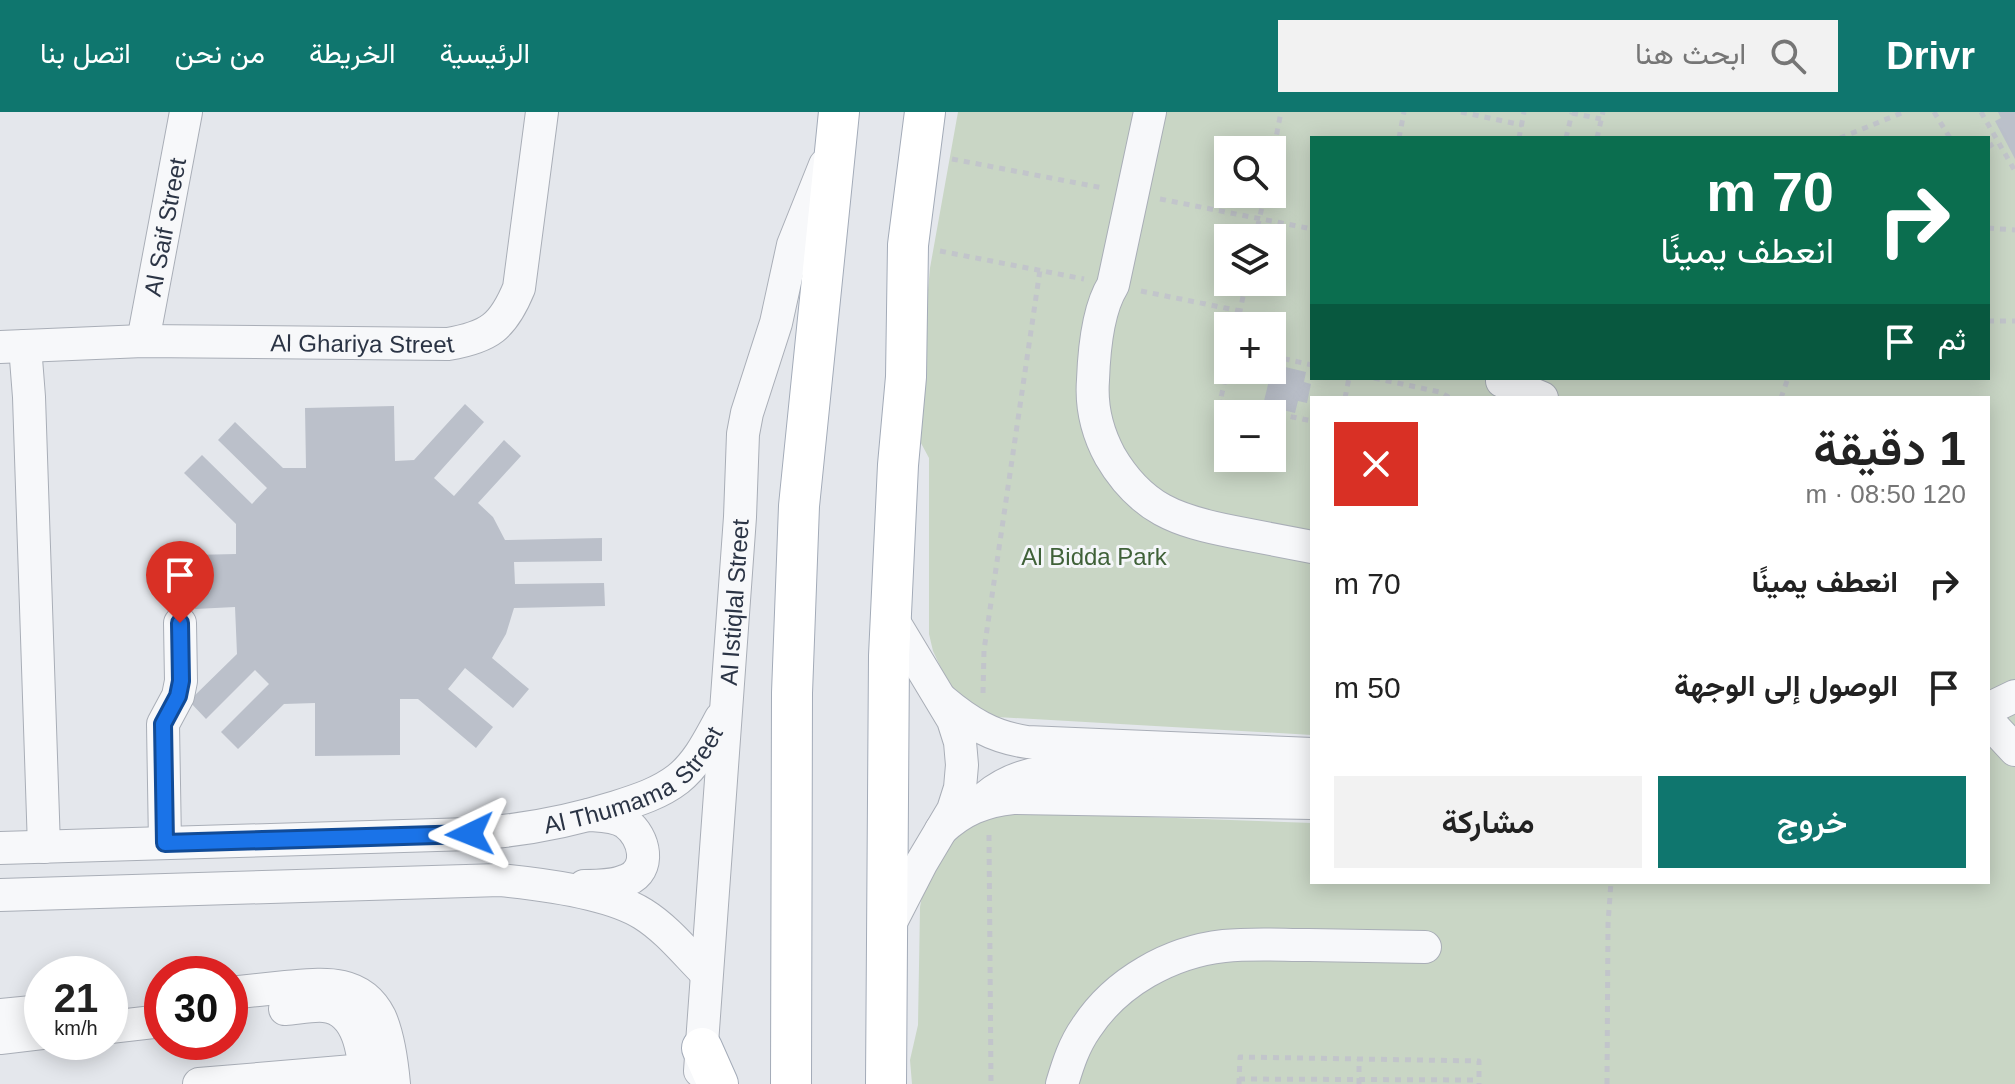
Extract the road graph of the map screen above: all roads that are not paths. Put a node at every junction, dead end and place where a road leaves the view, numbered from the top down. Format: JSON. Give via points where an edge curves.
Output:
{"nodes":[{"id":1,"x":186,"y":112,"type":"edge"},
{"id":2,"x":542,"y":112,"type":"edge"},
{"id":3,"x":1150,"y":112,"type":"edge"},
{"id":4,"x":926,"y":118,"type":"edge"},
{"id":5,"x":837,"y":124,"type":"edge"},
{"id":6,"x":1113,"y":285,"type":"junction"},
{"id":7,"x":143,"y":341,"type":"junction"},
{"id":8,"x":13,"y":346,"type":"edge"},
{"id":9,"x":1502,"y":392,"type":"edge"},
{"id":10,"x":1529,"y":396,"type":"edge"},
{"id":11,"x":1310,"y":531,"type":"edge"},
{"id":12,"x":1310,"y":547,"type":"edge"},
{"id":13,"x":891,"y":617,"type":"junction"},
{"id":14,"x":180,"y":623,"type":"dead end"},
{"id":15,"x":2015,"y":696,"type":"edge"},
{"id":16,"x":942,"y":700,"type":"junction"},
{"id":17,"x":1990,"y":708,"type":"edge"},
{"id":18,"x":724,"y":712,"type":"junction"},
{"id":19,"x":1990,"y":723,"type":"edge"},
{"id":20,"x":2015,"y":750,"type":"edge"},
{"id":21,"x":1310,"y":754,"type":"edge"},
{"id":22,"x":1310,"y":782,"type":"edge"},
{"id":23,"x":983,"y":803,"type":"junction"},
{"id":24,"x":1310,"y":803,"type":"edge"},
{"id":25,"x":589,"y":815,"type":"junction"},
{"id":26,"x":941,"y":830,"type":"junction"},
{"id":27,"x":165,"y":843,"type":"junction"},
{"id":28,"x":44,"y":847,"type":"junction"},
{"id":29,"x":0,"y":848,"type":"edge"},
{"id":30,"x":552,"y":886,"type":"junction"},
{"id":31,"x":0,"y":895,"type":"edge"},
{"id":32,"x":888,"y":928,"type":"junction"},
{"id":33,"x":1425,"y":947,"type":"dead end"},
{"id":34,"x":706,"y":973,"type":"junction"},
{"id":35,"x":248,"y":991,"type":"edge"},
{"id":36,"x":24,"y":1013,"type":"edge"},
{"id":37,"x":248,"y":1013,"type":"edge"},
{"id":38,"x":0,"y":1015,"type":"edge"},
{"id":39,"x":24,"y":1035,"type":"edge"},
{"id":40,"x":0,"y":1038,"type":"edge"},
{"id":41,"x":700,"y":1066,"type":"edge"},
{"id":42,"x":380,"y":1077,"type":"edge"},
{"id":43,"x":199,"y":1084,"type":"edge"},
{"id":44,"x":718,"y":1084,"type":"edge"},
{"id":45,"x":791,"y":1084,"type":"edge"},
{"id":46,"x":886,"y":1084,"type":"edge"},
{"id":47,"x":1062,"y":1084,"type":"edge"}],
"edges":[{"from":1,"to":7,"type":"street","name":"Al Saif Street"},
{"from":2,"to":7,"type":"street","name":"Al Ghariya Street","via":[[519,288],[510,311],[494,329],[448,344]]},
{"from":3,"to":6,"type":"street"},
{"from":4,"to":13,"type":"main road","via":[[908,245],[906,377]]},
{"from":5,"to":18,"type":"street","name":"Al Istiqlal Street","via":[[793,245],[747,413]]},
{"from":5,"to":45,"type":"main road","name":"Al Istiqlal Street","via":[[799,506],[792,693]]},
{"from":6,"to":11,"type":"street","via":[[1118,304],[1111,391],[1121,430],[1143,466],[1177,496],[1198,505]]},
{"from":6,"to":12,"type":"street","via":[[1102,312],[1092,390],[1105,447],[1128,481],[1160,510],[1180,519]]},
{"from":7,"to":8,"type":"street","name":"Al Ghariya Street"},
{"from":8,"to":28,"type":"street","via":[[30,413]]},
{"from":9,"to":10,"type":"street"},
{"from":13,"to":16,"type":"street"},
{"from":13,"to":32,"type":"main road"},
{"from":14,"to":27,"type":"street","via":[[181,681],[163,724]]},
{"from":15,"to":17,"type":"street"},
{"from":16,"to":21,"type":"street","via":[[986,731],[1027,742]]},
{"from":16,"to":26,"type":"street","via":[[960,742],[962,765],[953,810]]},
{"from":18,"to":25,"type":"street","name":"Al Thumama Street","via":[[678,779],[651,795]]},
{"from":18,"to":34,"type":"street","name":"Al Istiqlal Street"},
{"from":19,"to":20,"type":"street"},
{"from":22,"to":23,"type":"street","via":[[1063,770],[1021,776]]},
{"from":23,"to":24,"type":"street","via":[[1013,798]]},
{"from":23,"to":26,"type":"street"},
{"from":25,"to":27,"type":"street","name":"Al Thumama Street","via":[[534,828],[470,834]]},
{"from":25,"to":30,"type":"street","via":[[619,819],[630,827],[643,850],[642,868],[616,884]]},
{"from":26,"to":32,"type":"street"},
{"from":27,"to":28,"type":"street","name":"Al Thumama Street"},
{"from":28,"to":29,"type":"street","name":"Al Thumama Street"},
{"from":30,"to":31,"type":"street","via":[[500,880]]},
{"from":30,"to":34,"type":"street","via":[[635,909]]},
{"from":32,"to":46,"type":"main road"},
{"from":33,"to":47,"type":"street","via":[[1245,945],[1174,958],[1152,968],[1102,1008],[1077,1043]]},
{"from":34,"to":41,"type":"street","name":"Al Istiqlal Street"},
{"from":35,"to":42,"type":"street","via":[[328,983],[366,999],[386,1036]]},
{"from":36,"to":38,"type":"street"},
{"from":37,"to":42,"type":"street","via":[[336,1008],[352,1022]]},
{"from":39,"to":40,"type":"street"},
{"from":41,"to":44,"type":"main road"},
{"from":42,"to":43,"type":"street"}]}
